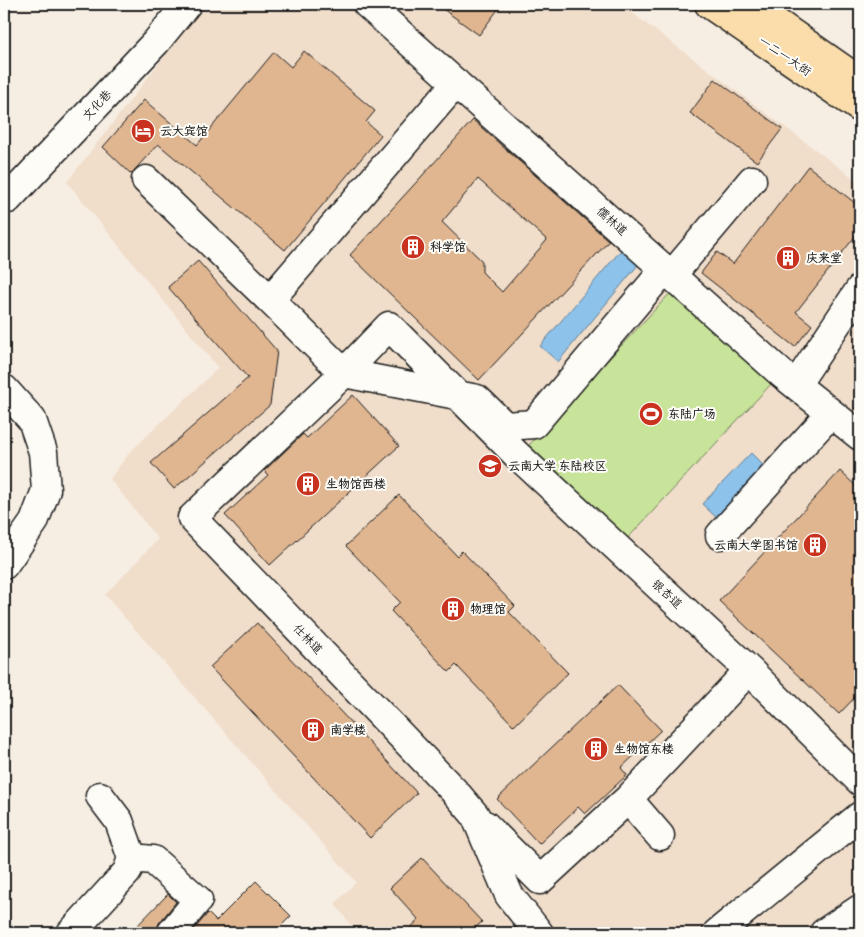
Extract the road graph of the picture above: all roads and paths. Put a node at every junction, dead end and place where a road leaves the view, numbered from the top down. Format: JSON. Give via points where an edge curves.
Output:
{"nodes":[{"id":1,"x":186,"y":4,"type":"edge"},
{"id":2,"x":367,"y":4,"type":"edge"},
{"id":3,"x":709,"y":4,"type":"edge"},
{"id":4,"x":750,"y":4,"type":"edge"},
{"id":5,"x":860,"y":81,"type":"edge"},
{"id":6,"x":456,"y":83,"type":"junction"},
{"id":7,"x":860,"y":108,"type":"edge"},
{"id":8,"x":146,"y":180,"type":"dead end"},
{"id":9,"x":752,"y":180,"type":"dead end"},
{"id":10,"x":5,"y":199,"type":"edge"},
{"id":11,"x":668,"y":272,"type":"junction"},
{"id":12,"x":860,"y":289,"type":"edge"},
{"id":13,"x":270,"y":300,"type":"junction"},
{"id":14,"x":344,"y":372,"type":"junction"},
{"id":15,"x":796,"y":385,"type":"junction"},
{"id":16,"x":4,"y":389,"type":"edge"},
{"id":17,"x":464,"y":403,"type":"junction"},
{"id":18,"x":831,"y":413,"type":"junction"},
{"id":19,"x":860,"y":436,"type":"edge"},
{"id":20,"x":720,"y":535,"type":"dead end"},
{"id":21,"x":4,"y":565,"type":"edge"},
{"id":22,"x":749,"y":670,"type":"junction"},
{"id":23,"x":860,"y":781,"type":"edge"},
{"id":24,"x":100,"y":796,"type":"dead end"},
{"id":25,"x":628,"y":799,"type":"junction"},
{"id":26,"x":475,"y":815,"type":"junction"},
{"id":27,"x":860,"y":816,"type":"edge"},
{"id":28,"x":660,"y":836,"type":"dead end"},
{"id":29,"x":132,"y":858,"type":"junction"},
{"id":30,"x":860,"y":909,"type":"edge"},
{"id":31,"x":531,"y":930,"type":"edge"},
{"id":32,"x":71,"y":933,"type":"edge"},
{"id":33,"x":171,"y":933,"type":"edge"},
{"id":34,"x":717,"y":933,"type":"edge"},
{"id":35,"x":824,"y":933,"type":"edge"}],
"edges":[{"from":1,"to":10,"type":"street","name":"文化巷","via":[[156,42]]},
{"from":2,"to":6,"type":"street","name":"儒林道"},
{"from":3,"to":7,"type":"main road","name":"一二一大街"},
{"from":4,"to":5,"type":"main road","name":"一二一大街"},
{"from":6,"to":11,"type":"street","name":"儒林道"},
{"from":6,"to":13,"type":"street"},
{"from":8,"to":13,"type":"street"},
{"from":9,"to":11,"type":"street"},
{"from":11,"to":15,"type":"street","name":"儒林道"},
{"from":11,"to":17,"type":"street","via":[[534,424],[505,426],[477,399]]},
{"from":12,"to":15,"type":"street"},
{"from":13,"to":14,"type":"street"},
{"from":14,"to":17,"type":"street"},
{"from":14,"to":17,"type":"street","name":"银杏道","via":[[389,326]]},
{"from":14,"to":26,"type":"street","name":"仕林道","via":[[192,518]]},
{"from":15,"to":18,"type":"street","name":"儒林道"},
{"from":16,"to":21,"type":"street","via":[[32,420],[44,452],[46,490],[34,522]]},
{"from":17,"to":22,"type":"street","name":"银杏道"},
{"from":18,"to":19,"type":"street","name":"儒林道"},
{"from":18,"to":20,"type":"street"},
{"from":22,"to":23,"type":"street","name":"银杏道"},
{"from":22,"to":25,"type":"street"},
{"from":24,"to":29,"type":"street","via":[[119,821]]},
{"from":25,"to":26,"type":"street","via":[[540,880]]},
{"from":25,"to":28,"type":"street"},
{"from":26,"to":31,"type":"street","name":"仕林道","via":[[508,896]]},
{"from":27,"to":34,"type":"street"},
{"from":29,"to":32,"type":"street","via":[[128,872]]},
{"from":29,"to":33,"type":"street","via":[[153,860],[198,900]]},
{"from":30,"to":35,"type":"street"}]}
